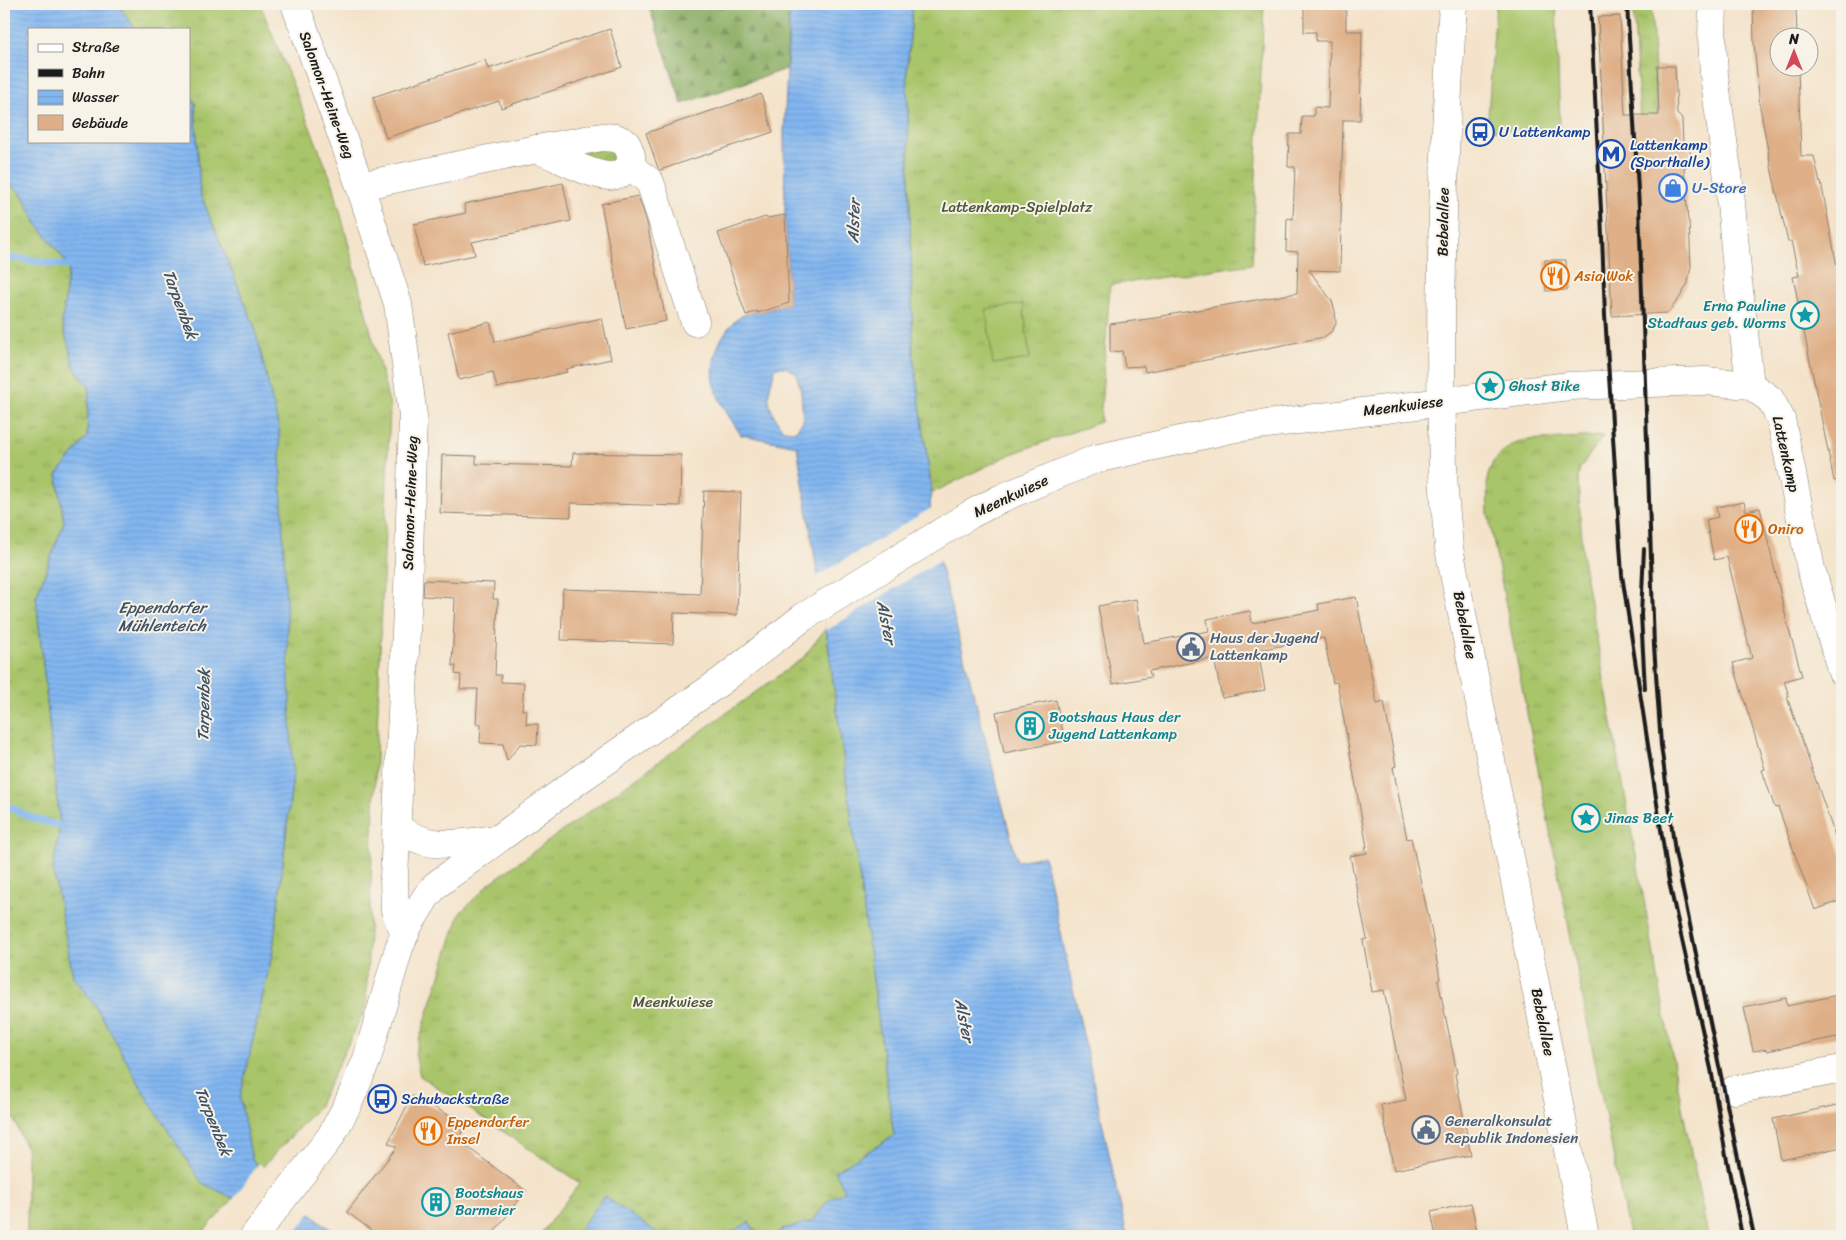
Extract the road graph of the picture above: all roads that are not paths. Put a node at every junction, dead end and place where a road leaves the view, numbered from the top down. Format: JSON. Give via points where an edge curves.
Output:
{"nodes":[{"id":1,"x":295,"y":4,"type":"edge"},
{"id":2,"x":1453,"y":4,"type":"edge"},
{"id":3,"x":1713,"y":4,"type":"edge"},
{"id":4,"x":537,"y":148,"type":"junction"},
{"id":5,"x":630,"y":166,"type":"junction"},
{"id":6,"x":360,"y":186,"type":"junction"},
{"id":7,"x":695,"y":322,"type":"dead end"},
{"id":8,"x":1750,"y":385,"type":"junction"},
{"id":9,"x":1442,"y":401,"type":"junction"},
{"id":10,"x":1842,"y":672,"type":"edge"},
{"id":11,"x":396,"y":826,"type":"junction"},
{"id":12,"x":499,"y":838,"type":"junction"},
{"id":13,"x":404,"y":934,"type":"junction"},
{"id":14,"x":1842,"y":1069,"type":"edge"},
{"id":15,"x":1734,"y":1090,"type":"dead end"},
{"id":16,"x":256,"y":1234,"type":"edge"},
{"id":17,"x":1585,"y":1236,"type":"edge"}],
"edges":[{"from":1,"to":6,"type":"street","name":"Salomon-Heine-Weg"},
{"from":2,"to":9,"type":"street","name":"Bebelallee","via":[[1443,177]]},
{"from":3,"to":8,"type":"street","via":[[1714,75]]},
{"from":4,"to":5,"type":"street","via":[[596,174],[622,174]]},
{"from":4,"to":5,"type":"street","via":[[602,137],[616,138],[626,143],[631,155]]},
{"from":4,"to":6,"type":"street"},
{"from":5,"to":7,"type":"street","via":[[650,182]]},
{"from":6,"to":11,"type":"street","name":"Salomon-Heine-Weg","via":[[398,304],[413,416]]},
{"from":8,"to":9,"type":"street","name":"Meenkwiese","via":[[1705,381],[1569,386]]},
{"from":8,"to":10,"type":"street","name":"Lattenkamp","via":[[1770,399],[1781,419],[1811,569]]},
{"from":9,"to":12,"type":"street","name":"Meenkwiese","via":[[1235,428],[1095,458],[986,506],[802,618],[720,682]]},
{"from":9,"to":17,"type":"street","name":"Bebelallee","via":[[1443,467],[1450,548]]},
{"from":11,"to":12,"type":"street","via":[[423,842],[450,844]]},
{"from":11,"to":13,"type":"street","name":"Salomon-Heine-Weg","via":[[394,898]]},
{"from":12,"to":13,"type":"street","name":"Meenkwiese","via":[[436,885]]},
{"from":13,"to":16,"type":"street","name":"Meenkwiese","via":[[376,1031],[348,1104],[331,1136]]},
{"from":14,"to":15,"type":"street"}]}
